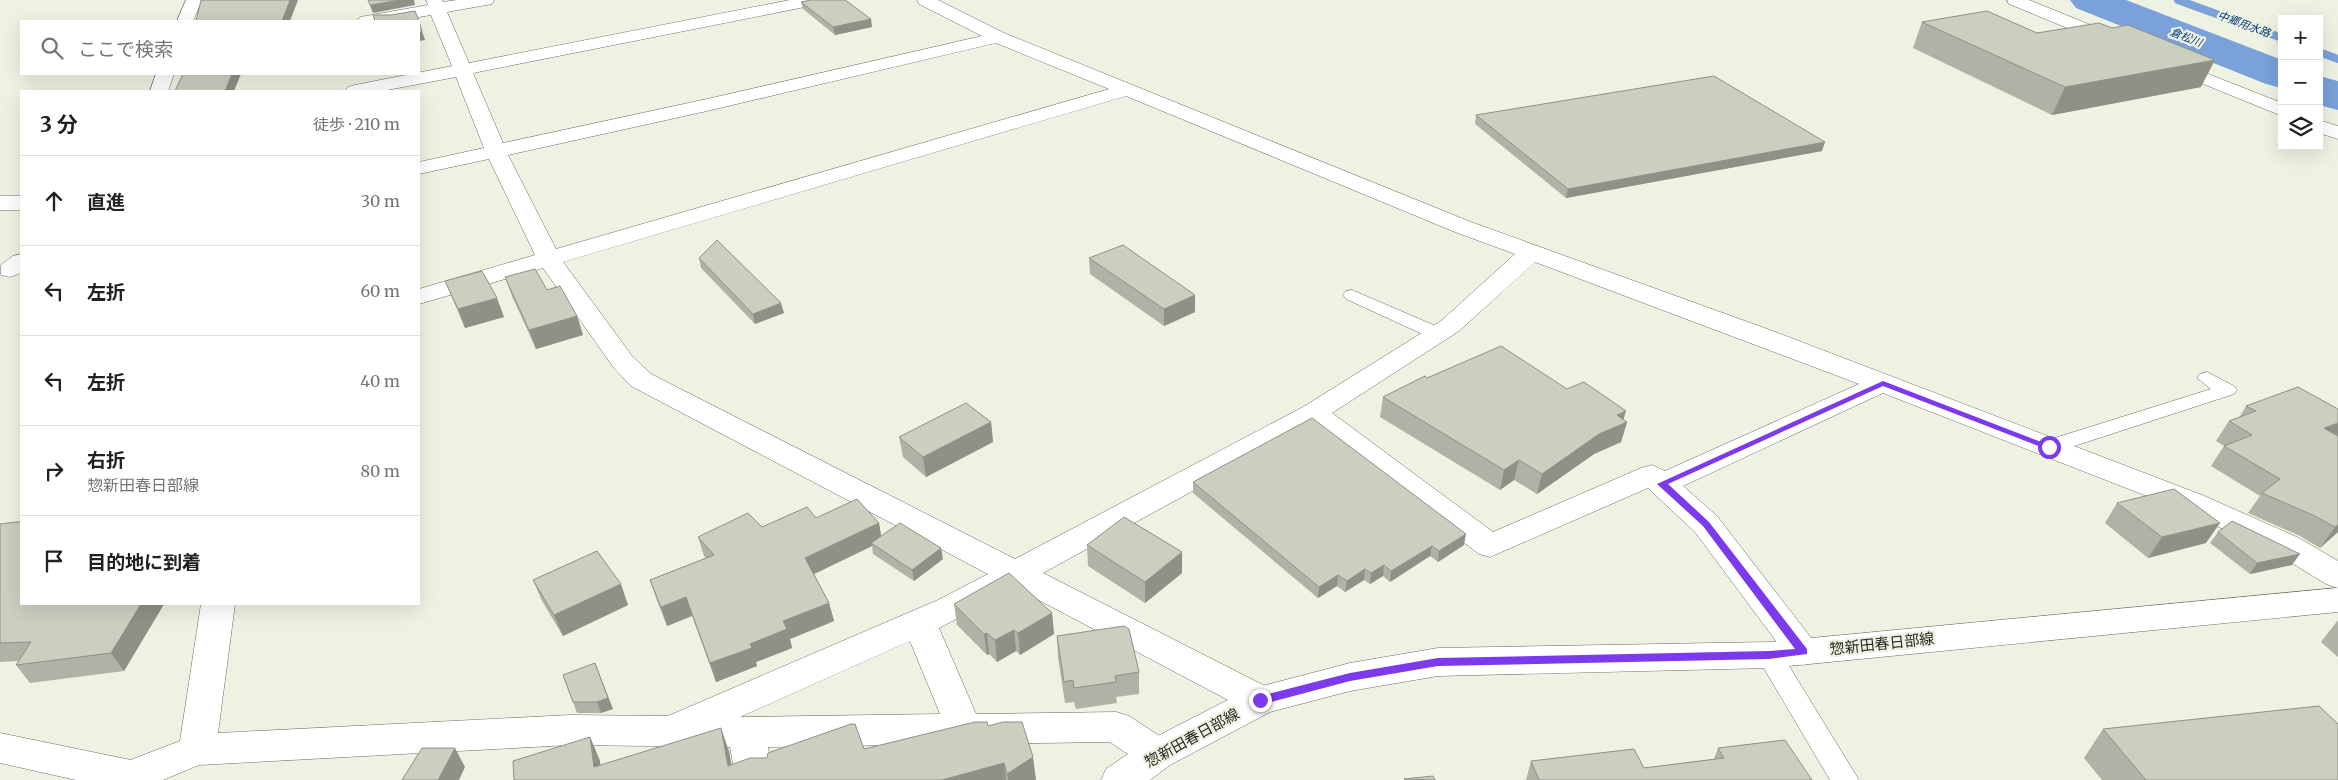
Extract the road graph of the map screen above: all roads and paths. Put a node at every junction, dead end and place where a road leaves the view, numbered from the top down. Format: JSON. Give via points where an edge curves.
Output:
{"nodes":[{"id":1,"x":194,"y":0,"type":"edge"},
{"id":2,"x":486,"y":0,"type":"edge"},
{"id":3,"x":815,"y":0,"type":"edge"},
{"id":4,"x":925,"y":0,"type":"edge"},
{"id":5,"x":2015,"y":0,"type":"edge"},
{"id":6,"x":435,"y":4,"type":"edge"},
{"id":7,"x":185,"y":20,"type":"edge"},
{"id":8,"x":370,"y":20,"type":"edge"},
{"id":9,"x":998,"y":37,"type":"junction"},
{"id":10,"x":2130,"y":48,"type":"edge"},
{"id":11,"x":2157,"y":59,"type":"edge"},
{"id":12,"x":463,"y":70,"type":"junction"},
{"id":13,"x":165,"y":75,"type":"edge"},
{"id":14,"x":159,"y":90,"type":"edge"},
{"id":15,"x":360,"y":90,"type":"edge"},
{"id":16,"x":1126,"y":90,"type":"junction"},
{"id":17,"x":2278,"y":108,"type":"edge"},
{"id":18,"x":2323,"y":127,"type":"edge"},
{"id":19,"x":2338,"y":133,"type":"edge"},
{"id":20,"x":496,"y":152,"type":"junction"},
{"id":21,"x":420,"y":168,"type":"edge"},
{"id":22,"x":20,"y":202,"type":"edge"},
{"id":23,"x":0,"y":203,"type":"edge"},
{"id":24,"x":1532,"y":252,"type":"junction"},
{"id":25,"x":549,"y":259,"type":"junction"},
{"id":26,"x":1352,"y":295,"type":"dead end"},
{"id":27,"x":420,"y":297,"type":"edge"},
{"id":28,"x":1438,"y":334,"type":"junction"},
{"id":29,"x":2207,"y":378,"type":"dead end"},
{"id":30,"x":1883,"y":383,"type":"junction"},
{"id":31,"x":1314,"y":413,"type":"junction"},
{"id":32,"x":2049,"y":447,"type":"junction"},
{"id":33,"x":1662,"y":484,"type":"junction"},
{"id":34,"x":1013,"y":574,"type":"junction"},
{"id":35,"x":2338,"y":576,"type":"edge"},
{"id":36,"x":2338,"y":600,"type":"edge"},
{"id":37,"x":218,"y":605,"type":"edge"},
{"id":38,"x":919,"y":622,"type":"junction"},
{"id":39,"x":1803,"y":652,"type":"junction"},
{"id":40,"x":1769,"y":655,"type":"junction"},
{"id":41,"x":1260,"y":700,"type":"junction"},
{"id":42,"x":964,"y":729,"type":"junction"},
{"id":43,"x":671,"y":731,"type":"junction"},
{"id":44,"x":746,"y":732,"type":"junction"},
{"id":45,"x":0,"y":748,"type":"edge"},
{"id":46,"x":197,"y":750,"type":"junction"},
{"id":47,"x":1157,"y":754,"type":"junction"},
{"id":48,"x":134,"y":778,"type":"edge"},
{"id":49,"x":755,"y":780,"type":"edge"},
{"id":50,"x":1120,"y":780,"type":"edge"},
{"id":51,"x":1845,"y":780,"type":"edge"}],
"edges":[{"from":1,"to":7,"type":"street"},
{"from":2,"to":6,"type":"street"},
{"from":3,"to":12,"type":"street"},
{"from":4,"to":9,"type":"street"},
{"from":5,"to":10,"type":"street"},
{"from":6,"to":8,"type":"street"},
{"from":6,"to":12,"type":"street"},
{"from":9,"to":16,"type":"street"},
{"from":9,"to":20,"type":"street"},
{"from":11,"to":17,"type":"street"},
{"from":12,"to":15,"type":"street"},
{"from":12,"to":20,"type":"street"},
{"from":13,"to":14,"type":"street"},
{"from":16,"to":24,"type":"street"},
{"from":16,"to":25,"type":"street"},
{"from":18,"to":19,"type":"street"},
{"from":20,"to":21,"type":"street"},
{"from":20,"to":25,"type":"street"},
{"from":22,"to":23,"type":"street"},
{"from":24,"to":28,"type":"street"},
{"from":24,"to":30,"type":"street"},
{"from":25,"to":27,"type":"street"},
{"from":25,"to":34,"type":"street","via":[[623,362],[641,380]]},
{"from":26,"to":28,"type":"lane"},
{"from":28,"to":31,"type":"street"},
{"from":29,"to":32,"type":"lane","via":[[2227,390]]},
{"from":30,"to":32,"type":"street"},
{"from":30,"to":33,"type":"street"},
{"from":31,"to":33,"type":"street","via":[[1490,546],[1652,475]]},
{"from":31,"to":34,"type":"street"},
{"from":32,"to":35,"type":"street","via":[[2192,502],[2288,546]]},
{"from":33,"to":39,"type":"street","via":[[1706,524]]},
{"from":34,"to":38,"type":"street","via":[[950,609]]},
{"from":34,"to":41,"type":"street"},
{"from":36,"to":39,"type":"street","name":"惣新田春日部線"},
{"from":37,"to":46,"type":"street"},
{"from":38,"to":42,"type":"street"},
{"from":38,"to":43,"type":"street"},
{"from":39,"to":40,"type":"street","name":"惣新田春日部線"},
{"from":40,"to":41,"type":"street","name":"惣新田春日部線","via":[[1438,662],[1350,677]]},
{"from":40,"to":51,"type":"lane"},
{"from":41,"to":47,"type":"street","name":"惣新田春日部線"},
{"from":42,"to":44,"type":"street"},
{"from":42,"to":47,"type":"street","via":[[1116,727]]},
{"from":43,"to":44,"type":"street"},
{"from":43,"to":46,"type":"street","via":[[570,730]]},
{"from":44,"to":49,"type":"street"},
{"from":45,"to":48,"type":"street"},
{"from":46,"to":48,"type":"street"},
{"from":47,"to":50,"type":"street","name":"惣新田春日部線"}]}
